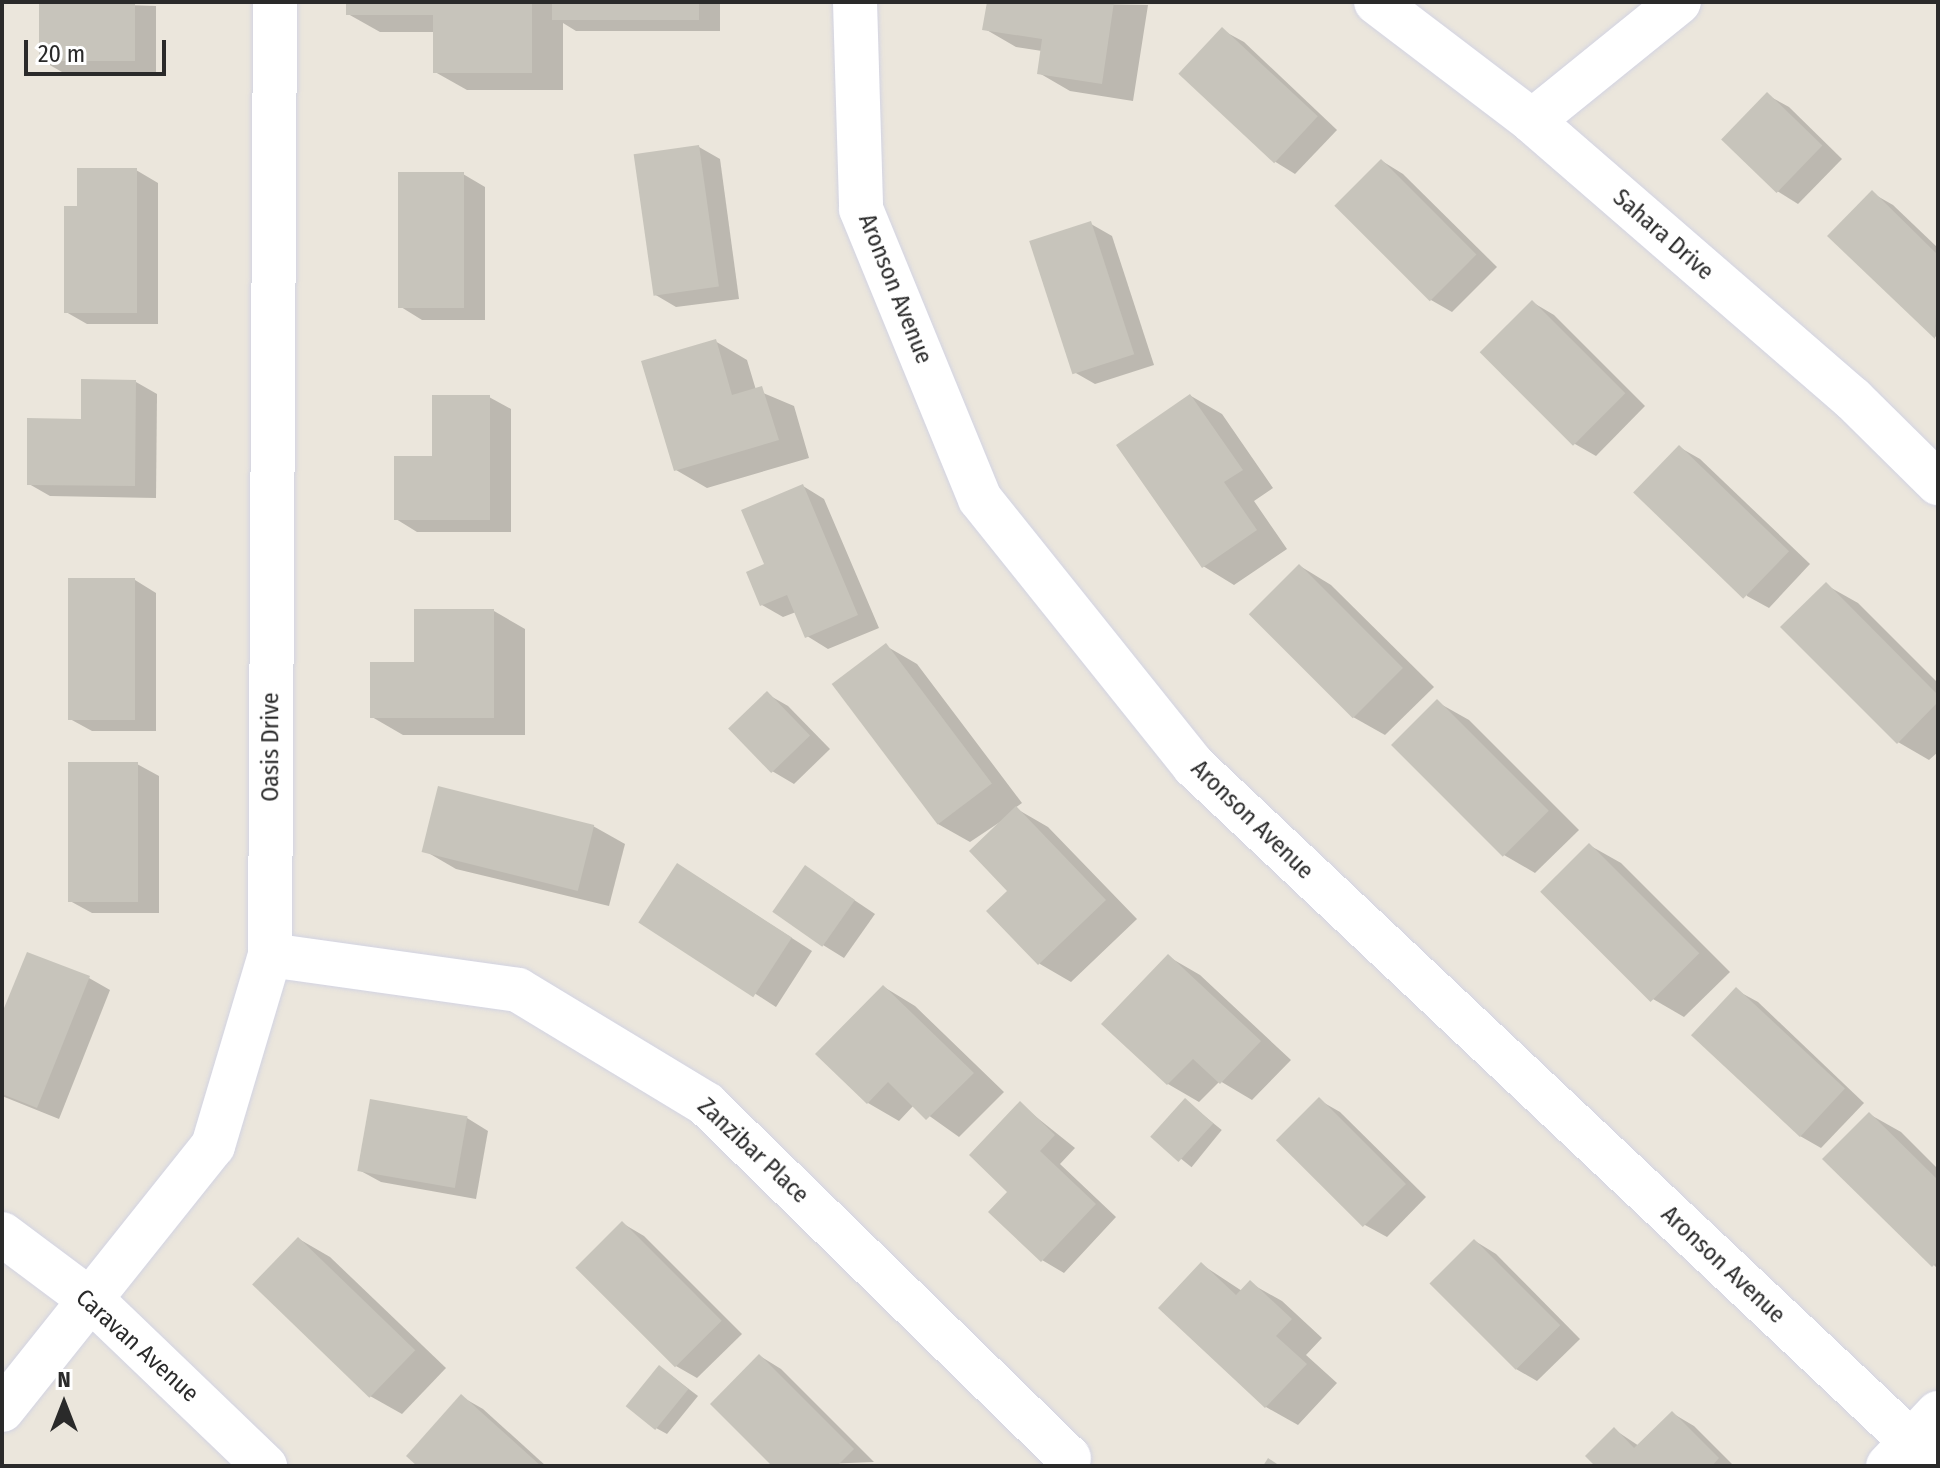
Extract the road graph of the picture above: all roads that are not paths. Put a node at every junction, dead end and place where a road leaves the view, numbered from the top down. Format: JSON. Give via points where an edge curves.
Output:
{"nodes":[{"id":1,"x":275,"y":2,"type":"edge"},
{"id":2,"x":855,"y":2,"type":"edge"},
{"id":3,"x":1376,"y":2,"type":"edge"},
{"id":4,"x":1679,"y":2,"type":"edge"},
{"id":5,"x":1532,"y":121,"type":"junction"},
{"id":6,"x":1938,"y":483,"type":"edge"},
{"id":7,"x":270,"y":955,"type":"junction"},
{"id":8,"x":2,"y":1234,"type":"edge"},
{"id":9,"x":90,"y":1300,"type":"junction"},
{"id":10,"x":2,"y":1410,"type":"edge"},
{"id":11,"x":1918,"y":1447,"type":"edge"},
{"id":12,"x":1069,"y":1458,"type":"dead end"},
{"id":13,"x":265,"y":1466,"type":"edge"}],
"edges":[{"from":1,"to":7,"type":"street","name":"Oasis Drive"},
{"from":2,"to":11,"type":"street","name":"Aronson Avenue","via":[[861,209],[980,499],[1194,766]]},
{"from":3,"to":5,"type":"street","name":"Sahara Drive"},
{"from":4,"to":5,"type":"street"},
{"from":5,"to":6,"type":"street","name":"Sahara Drive","via":[[1853,399]]},
{"from":7,"to":9,"type":"street","name":"Oasis Drive","via":[[213,1146]]},
{"from":7,"to":12,"type":"street","name":"Zanzibar Place","via":[[518,990],[706,1104]]},
{"from":8,"to":9,"type":"street","name":"Caravan Avenue"},
{"from":9,"to":10,"type":"street","name":"Oasis Drive"},
{"from":9,"to":13,"type":"street","name":"Caravan Avenue"}]}
